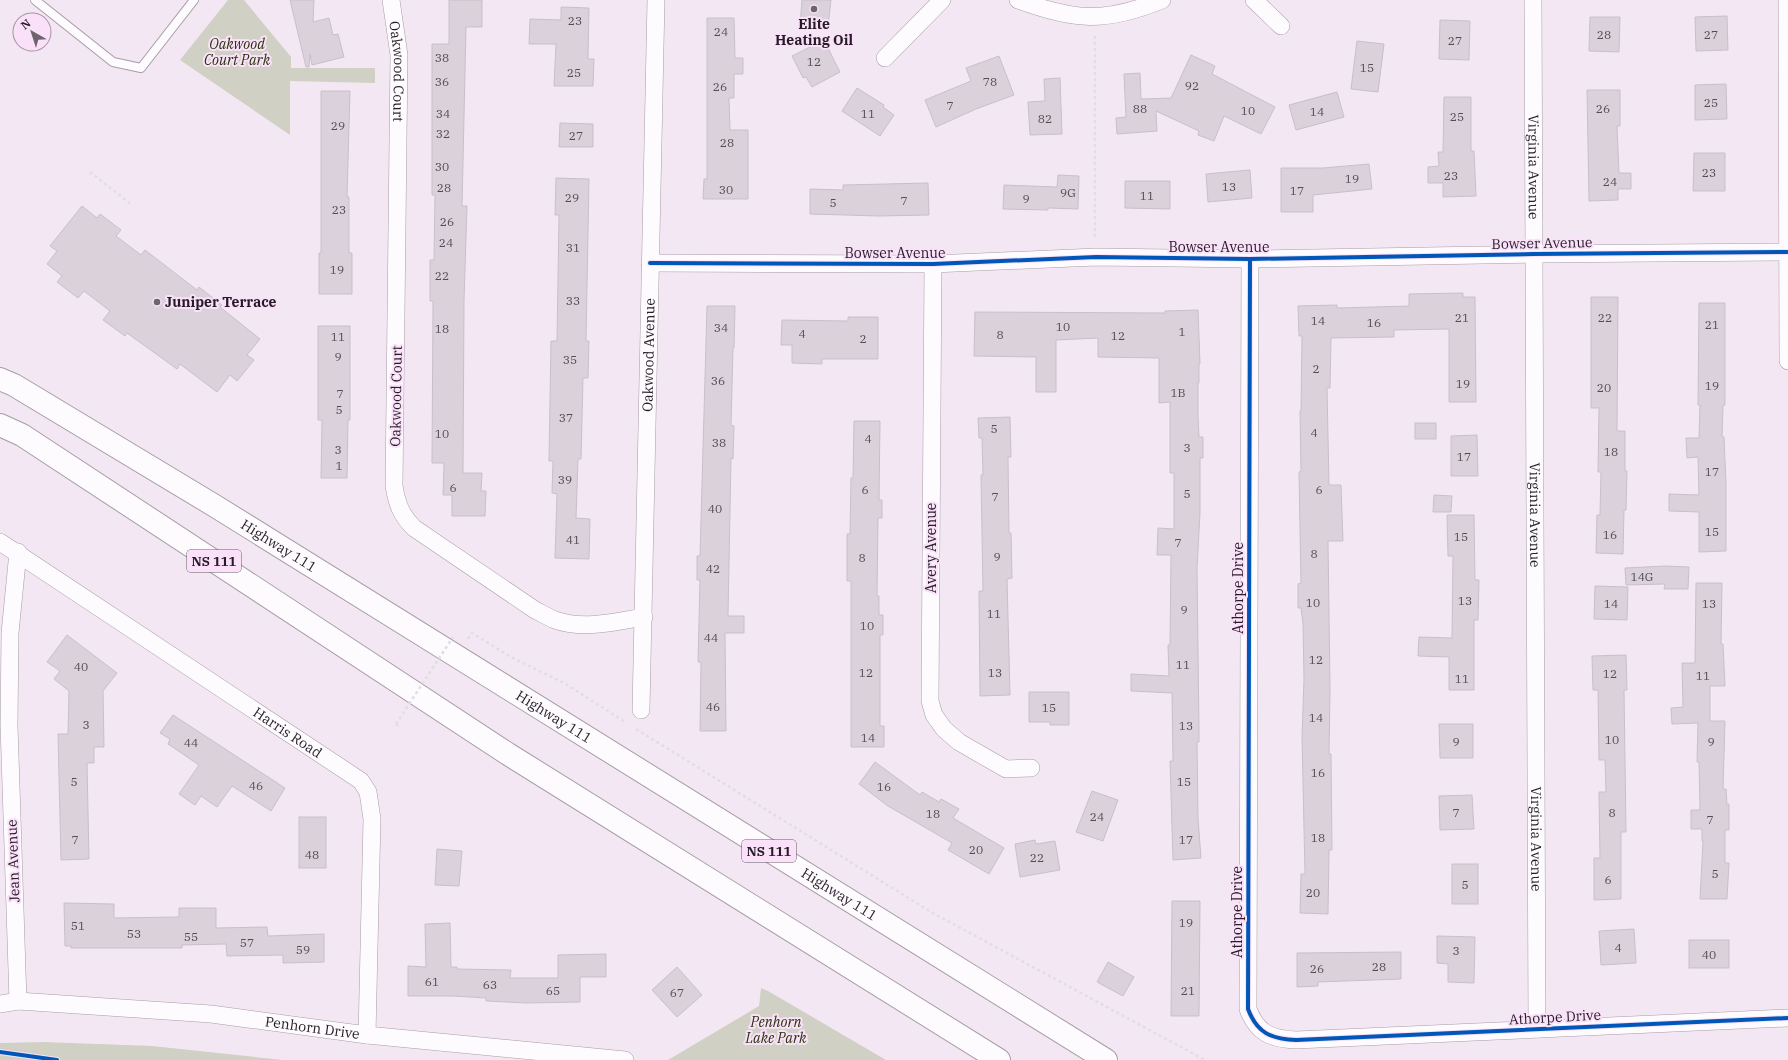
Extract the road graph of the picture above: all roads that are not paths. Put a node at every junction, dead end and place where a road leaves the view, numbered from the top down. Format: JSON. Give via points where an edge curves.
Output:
{"nodes":[{"id":1,"x":35,"y":0,"type":"edge"},
{"id":2,"x":194,"y":0,"type":"edge"},
{"id":3,"x":391,"y":0,"type":"edge"},
{"id":4,"x":656,"y":0,"type":"edge"},
{"id":5,"x":942,"y":0,"type":"edge"},
{"id":6,"x":1018,"y":0,"type":"edge"},
{"id":7,"x":1162,"y":0,"type":"edge"},
{"id":8,"x":1254,"y":0,"type":"edge"},
{"id":9,"x":1533,"y":0,"type":"edge"},
{"id":10,"x":1787,"y":0,"type":"edge"},
{"id":11,"x":1281,"y":26,"type":"dead end"},
{"id":12,"x":885,"y":58,"type":"dead end"},
{"id":13,"x":1788,"y":110,"type":"edge"},
{"id":14,"x":1787,"y":252,"type":"edge"},
{"id":15,"x":1534,"y":254,"type":"junction"},
{"id":16,"x":1250,"y":259,"type":"junction"},
{"id":17,"x":650,"y":263,"type":"junction"},
{"id":18,"x":933,"y":264,"type":"junction"},
{"id":19,"x":1788,"y":361,"type":"edge"},
{"id":20,"x":5,"y":379,"type":"edge"},
{"id":21,"x":0,"y":424,"type":"edge"},
{"id":22,"x":0,"y":542,"type":"edge"},
{"id":23,"x":18,"y":552,"type":"junction"},
{"id":24,"x":644,"y":617,"type":"junction"},
{"id":25,"x":641,"y":710,"type":"dead end"},
{"id":26,"x":4,"y":725,"type":"edge"},
{"id":27,"x":1031,"y":768,"type":"dead end"},
{"id":28,"x":18,"y":1001,"type":"junction"},
{"id":29,"x":0,"y":1004,"type":"edge"},
{"id":30,"x":1788,"y":1018,"type":"edge"},
{"id":31,"x":1537,"y":1029,"type":"junction"},
{"id":32,"x":367,"y":1035,"type":"junction"},
{"id":33,"x":625,"y":1060,"type":"edge"},
{"id":34,"x":999,"y":1060,"type":"edge"},
{"id":35,"x":1106,"y":1060,"type":"edge"}],
"edges":[{"from":1,"to":2,"type":"lane","via":[[114,62],[141,68]]},
{"from":3,"to":24,"type":"street","name":"Oakwood Court","via":[[399,55],[394,486],[398,508],[414,528],[535,610],[554,620],[594,624]]},
{"from":4,"to":17,"type":"street","name":"Oakwood Avenue"},
{"from":5,"to":12,"type":"street"},
{"from":6,"to":7,"type":"street","via":[[1050,11],[1095,17],[1123,14]]},
{"from":8,"to":11,"type":"street"},
{"from":9,"to":15,"type":"street","name":"Virginia Avenue"},
{"from":10,"to":13,"type":"street"},
{"from":13,"to":14,"type":"street"},
{"from":14,"to":15,"type":"street","name":"Bowser Avenue"},
{"from":14,"to":19,"type":"street"},
{"from":15,"to":16,"type":"street","name":"Bowser Avenue"},
{"from":15,"to":31,"type":"street","name":"Virginia Avenue"},
{"from":16,"to":18,"type":"street","name":"Bowser Avenue","via":[[1096,257]]},
{"from":16,"to":31,"type":"street","name":"Athorpe Drive","via":[[1248,1009],[1253,1022],[1260,1030],[1280,1039]]},
{"from":17,"to":18,"type":"street","name":"Bowser Avenue"},
{"from":17,"to":24,"type":"street","name":"Oakwood Avenue"},
{"from":18,"to":27,"type":"street","name":"Avery Avenue","via":[[930,701],[934,715],[944,729],[959,742],[1006,769]]},
{"from":20,"to":35,"type":"highway","name":"Highway 111","number":"NS 111","via":[[222,510]]},
{"from":21,"to":34,"type":"highway","number":"NS 111","via":[[22,435],[508,754]]},
{"from":22,"to":23,"type":"street","name":"Harris Road"},
{"from":23,"to":26,"type":"street","name":"Jean Avenue"},
{"from":23,"to":32,"type":"street","name":"Harris Road","via":[[361,781],[368,792],[372,820]]},
{"from":24,"to":25,"type":"street","name":"Oakwood Avenue"},
{"from":26,"to":28,"type":"street","name":"Jean Avenue"},
{"from":28,"to":29,"type":"street","name":"Penhorn Drive"},
{"from":28,"to":32,"type":"street","name":"Penhorn Drive","via":[[211,1014]]},
{"from":30,"to":31,"type":"street","name":"Athorpe Drive"},
{"from":32,"to":33,"type":"street","name":"Penhorn Drive"}]}
